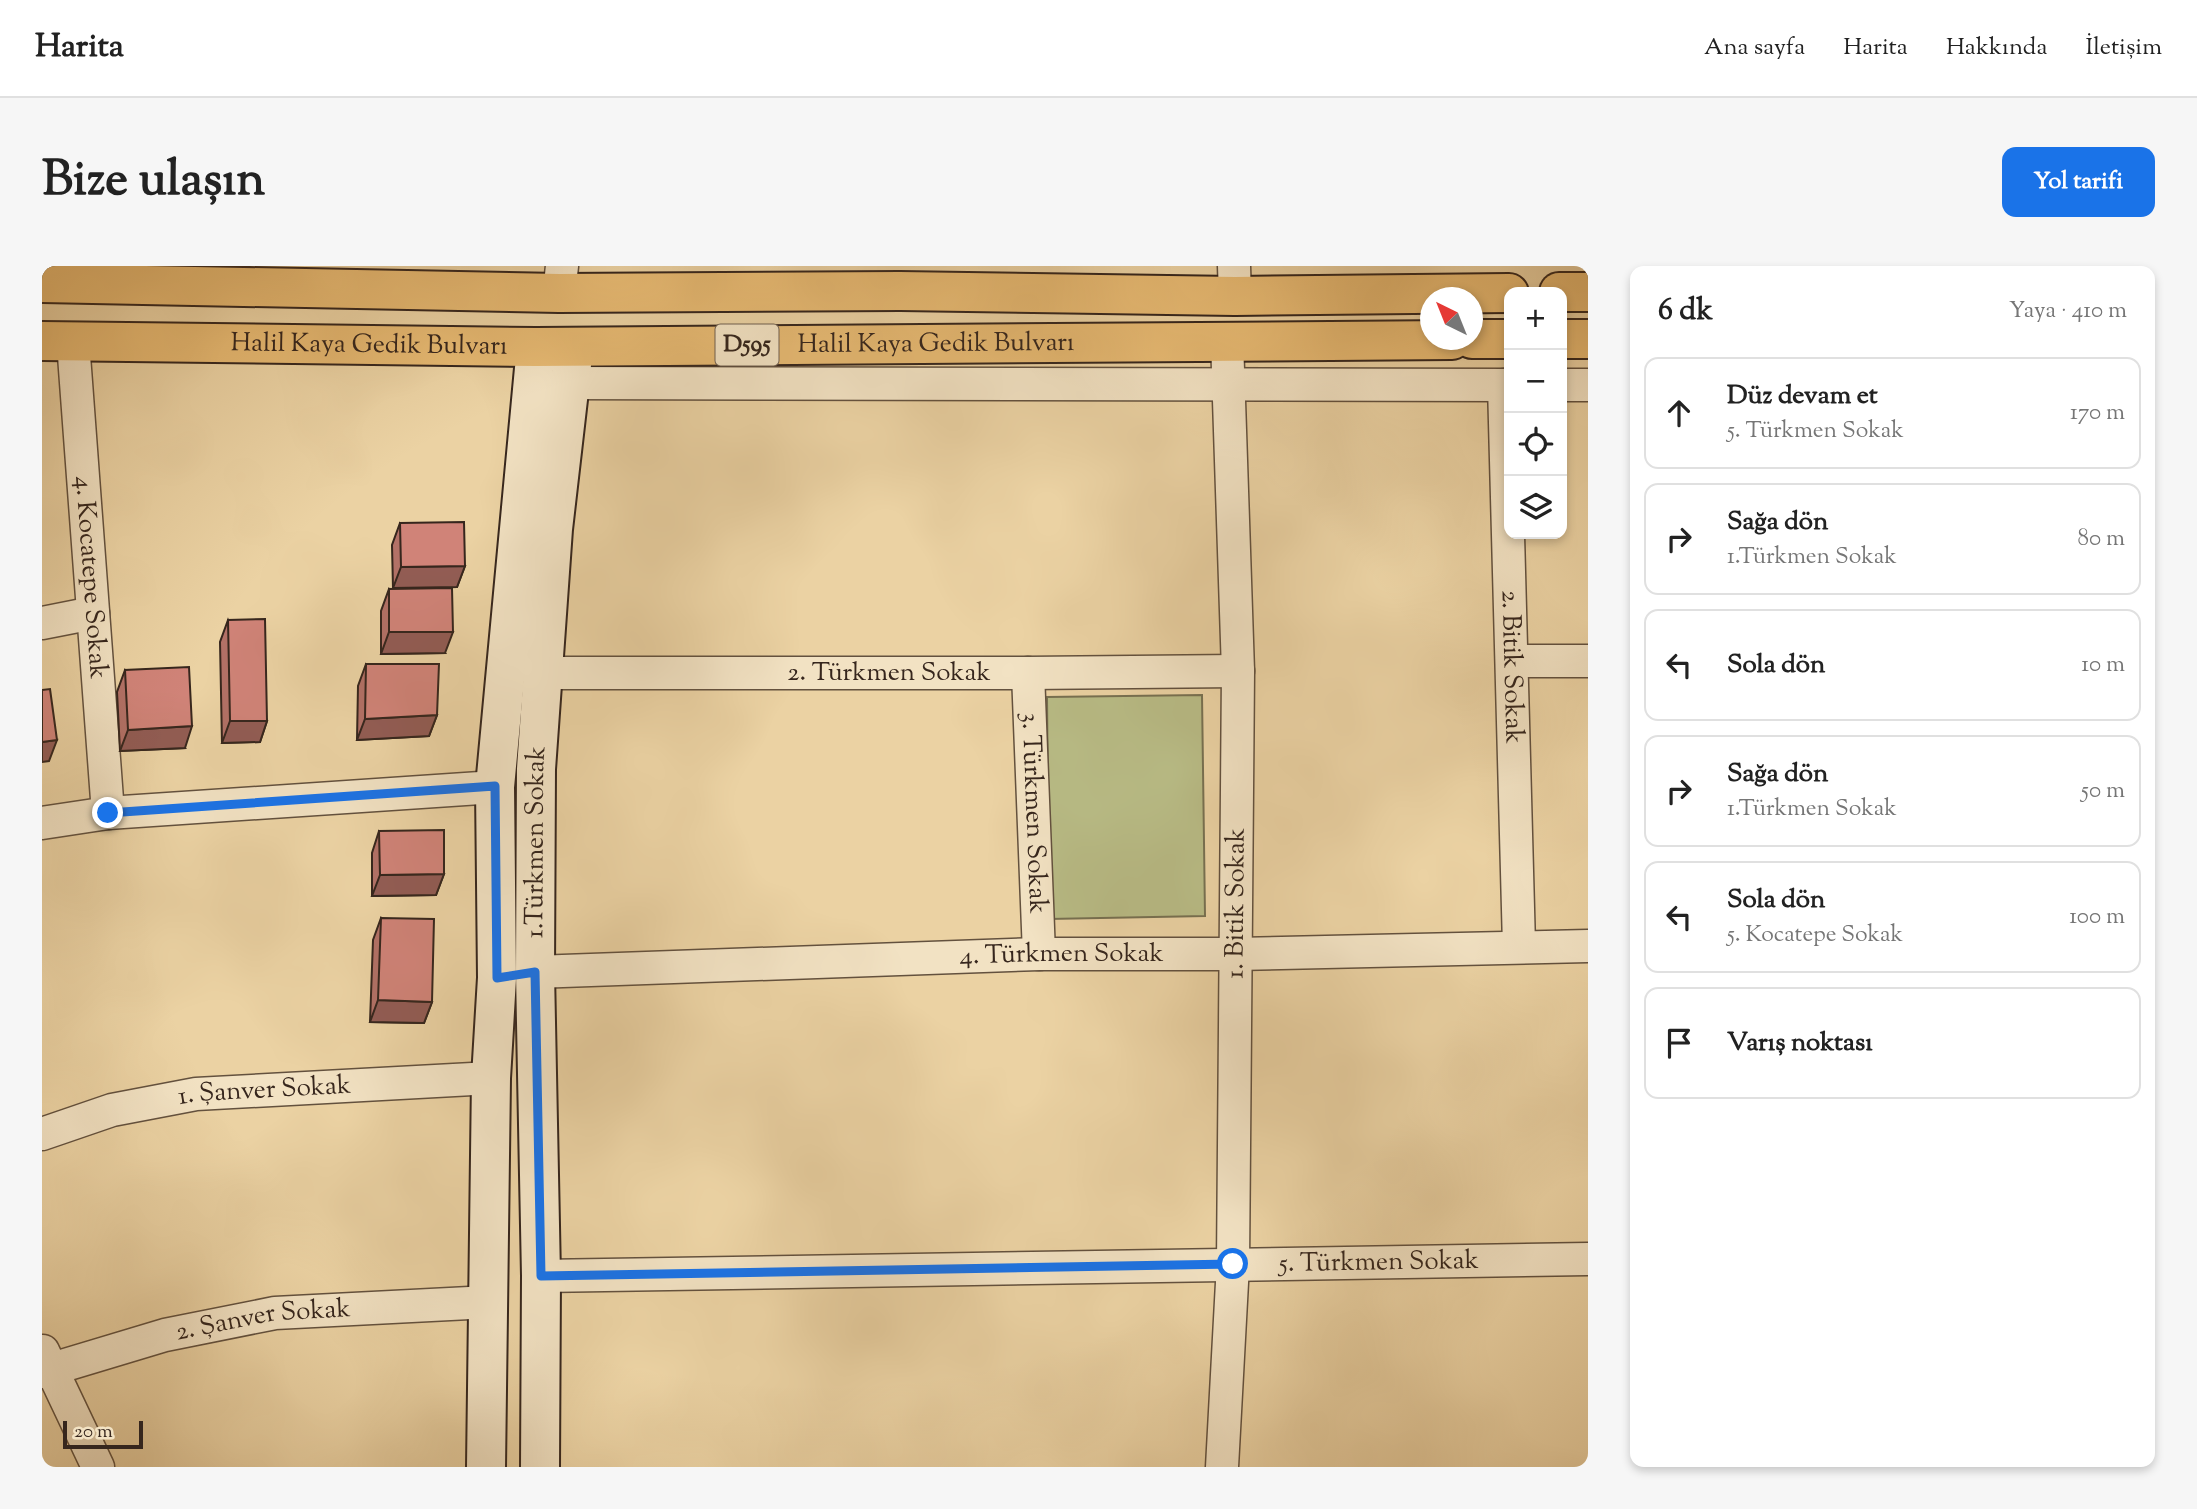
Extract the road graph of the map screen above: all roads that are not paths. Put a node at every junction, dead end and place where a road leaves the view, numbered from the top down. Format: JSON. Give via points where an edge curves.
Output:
{"nodes":[{"id":1,"x":561,"y":279,"type":"edge"},
{"id":2,"x":1235,"y":281,"type":"edge"},
{"id":3,"x":42,"y":283,"type":"edge"},
{"id":4,"x":1567,"y":292,"type":"edge"},
{"id":5,"x":1588,"y":292,"type":"edge"},
{"id":6,"x":1504,"y":293,"type":"edge"},
{"id":7,"x":1504,"y":339,"type":"edge"},
{"id":8,"x":1567,"y":339,"type":"edge"},
{"id":9,"x":1588,"y":339,"type":"edge"},
{"id":10,"x":1227,"y":340,"type":"junction"},
{"id":11,"x":1420,"y":340,"type":"edge"},
{"id":12,"x":1483,"y":340,"type":"edge"},
{"id":13,"x":57,"y":342,"type":"edge"},
{"id":14,"x":536,"y":347,"type":"junction"},
{"id":15,"x":571,"y":365,"type":"junction"},
{"id":16,"x":1228,"y":384,"type":"junction"},
{"id":17,"x":1504,"y":385,"type":"edge"},
{"id":18,"x":1567,"y":385,"type":"edge"},
{"id":19,"x":1588,"y":385,"type":"edge"},
{"id":20,"x":1508,"y":413,"type":"edge"},
{"id":21,"x":93,"y":613,"type":"junction"},
{"id":22,"x":42,"y":623,"type":"edge"},
{"id":23,"x":1512,"y":661,"type":"junction"},
{"id":24,"x":1588,"y":661,"type":"edge"},
{"id":25,"x":1238,"y":671,"type":"junction"},
{"id":26,"x":543,"y":673,"type":"junction"},
{"id":27,"x":1028,"y":673,"type":"junction"},
{"id":28,"x":495,"y":786,"type":"junction"},
{"id":29,"x":108,"y":813,"type":"junction"},
{"id":30,"x":42,"y":823,"type":"edge"},
{"id":31,"x":1519,"y":946,"type":"junction"},
{"id":32,"x":1588,"y":946,"type":"edge"},
{"id":33,"x":1040,"y":954,"type":"junction"},
{"id":34,"x":1236,"y":954,"type":"junction"},
{"id":35,"x":535,"y":972,"type":"junction"},
{"id":36,"x":497,"y":978,"type":"junction"},
{"id":37,"x":491,"y":1078,"type":"junction"},
{"id":38,"x":42,"y":1134,"type":"edge"},
{"id":39,"x":1588,"y":1259,"type":"edge"},
{"id":40,"x":1233,"y":1264,"type":"junction"},
{"id":41,"x":541,"y":1276,"type":"junction"},
{"id":42,"x":489,"y":1302,"type":"junction"},
{"id":43,"x":46,"y":1364,"type":"edge"},
{"id":44,"x":97,"y":1467,"type":"edge"},
{"id":45,"x":486,"y":1467,"type":"edge"},
{"id":46,"x":540,"y":1467,"type":"edge"},
{"id":47,"x":1222,"y":1467,"type":"edge"}],
"edges":[{"from":1,"to":2,"type":"highway","name":"Halil Kaya Gedik Bulvarı","number":"D595","via":[[900,291]]},
{"from":1,"to":3,"type":"highway","name":"Halil Kaya Gedik Bulvarı","number":"D595"},
{"from":2,"to":6,"type":"highway","name":"Halil Kaya Gedik Bulvarı","number":"D595"},
{"from":4,"to":5,"type":"highway"},
{"from":7,"to":12,"type":"highway"},
{"from":8,"to":9,"type":"highway"},
{"from":10,"to":11,"type":"highway","name":"Halil Kaya Gedik Bulvarı","number":"D595"},
{"from":10,"to":15,"type":"highway","name":"Halil Kaya Gedik Bulvarı","number":"D595"},
{"from":10,"to":16,"type":"street","name":"1. Bitik Sokak"},
{"from":13,"to":14,"type":"highway","name":"Halil Kaya Gedik Bulvarı","number":"D595"},
{"from":13,"to":21,"type":"street","name":"4. Kocatepe Sokak"},
{"from":14,"to":15,"type":"highway","name":"Halil Kaya Gedik Bulvarı","number":"D595"},
{"from":14,"to":28,"type":"street","name":"1.Türkmen Sokak"},
{"from":15,"to":16,"type":"street"},
{"from":15,"to":26,"type":"street","name":"1.Türkmen Sokak"},
{"from":16,"to":17,"type":"street"},
{"from":16,"to":25,"type":"street","name":"1. Bitik Sokak"},
{"from":18,"to":19,"type":"street"},
{"from":20,"to":23,"type":"street","name":"2. Bitik Sokak"},
{"from":21,"to":22,"type":"street"},
{"from":21,"to":29,"type":"street","name":"4. Kocatepe Sokak"},
{"from":23,"to":24,"type":"street"},
{"from":23,"to":31,"type":"street","name":"2. Bitik Sokak"},
{"from":25,"to":27,"type":"street","name":"2. Türkmen Sokak"},
{"from":25,"to":34,"type":"street","name":"1. Bitik Sokak"},
{"from":26,"to":27,"type":"street","name":"2. Türkmen Sokak"},
{"from":26,"to":35,"type":"street","name":"1.Türkmen Sokak","via":[[536,769]]},
{"from":27,"to":33,"type":"street","name":"3. Türkmen Sokak"},
{"from":28,"to":29,"type":"street"},
{"from":28,"to":36,"type":"street","name":"1.Türkmen Sokak"},
{"from":29,"to":30,"type":"street"},
{"from":31,"to":32,"type":"street","name":"4. Türkmen Sokak"},
{"from":31,"to":34,"type":"street","name":"4. Türkmen Sokak"},
{"from":33,"to":34,"type":"street","name":"4. Türkmen Sokak"},
{"from":33,"to":35,"type":"street","name":"4. Türkmen Sokak"},
{"from":34,"to":40,"type":"street","name":"1. Bitik Sokak"},
{"from":35,"to":36,"type":"street"},
{"from":35,"to":41,"type":"street","name":"1.Türkmen Sokak"},
{"from":36,"to":37,"type":"street","name":"1.Türkmen Sokak"},
{"from":37,"to":38,"type":"street","name":"1. Şanver Sokak","via":[[196,1094],[112,1110]]},
{"from":37,"to":42,"type":"street","name":"1.Türkmen Sokak"},
{"from":39,"to":40,"type":"street","name":"5. Türkmen Sokak"},
{"from":40,"to":41,"type":"street","name":"5. Türkmen Sokak"},
{"from":40,"to":47,"type":"street","name":"1. Bitik Sokak"},
{"from":41,"to":42,"type":"street"},
{"from":41,"to":46,"type":"street","name":"1.Türkmen Sokak"},
{"from":42,"to":43,"type":"street","name":"2. Şanver Sokak","via":[[275,1313]]},
{"from":42,"to":45,"type":"street","name":"1.Türkmen Sokak"},
{"from":43,"to":44,"type":"street"}]}
